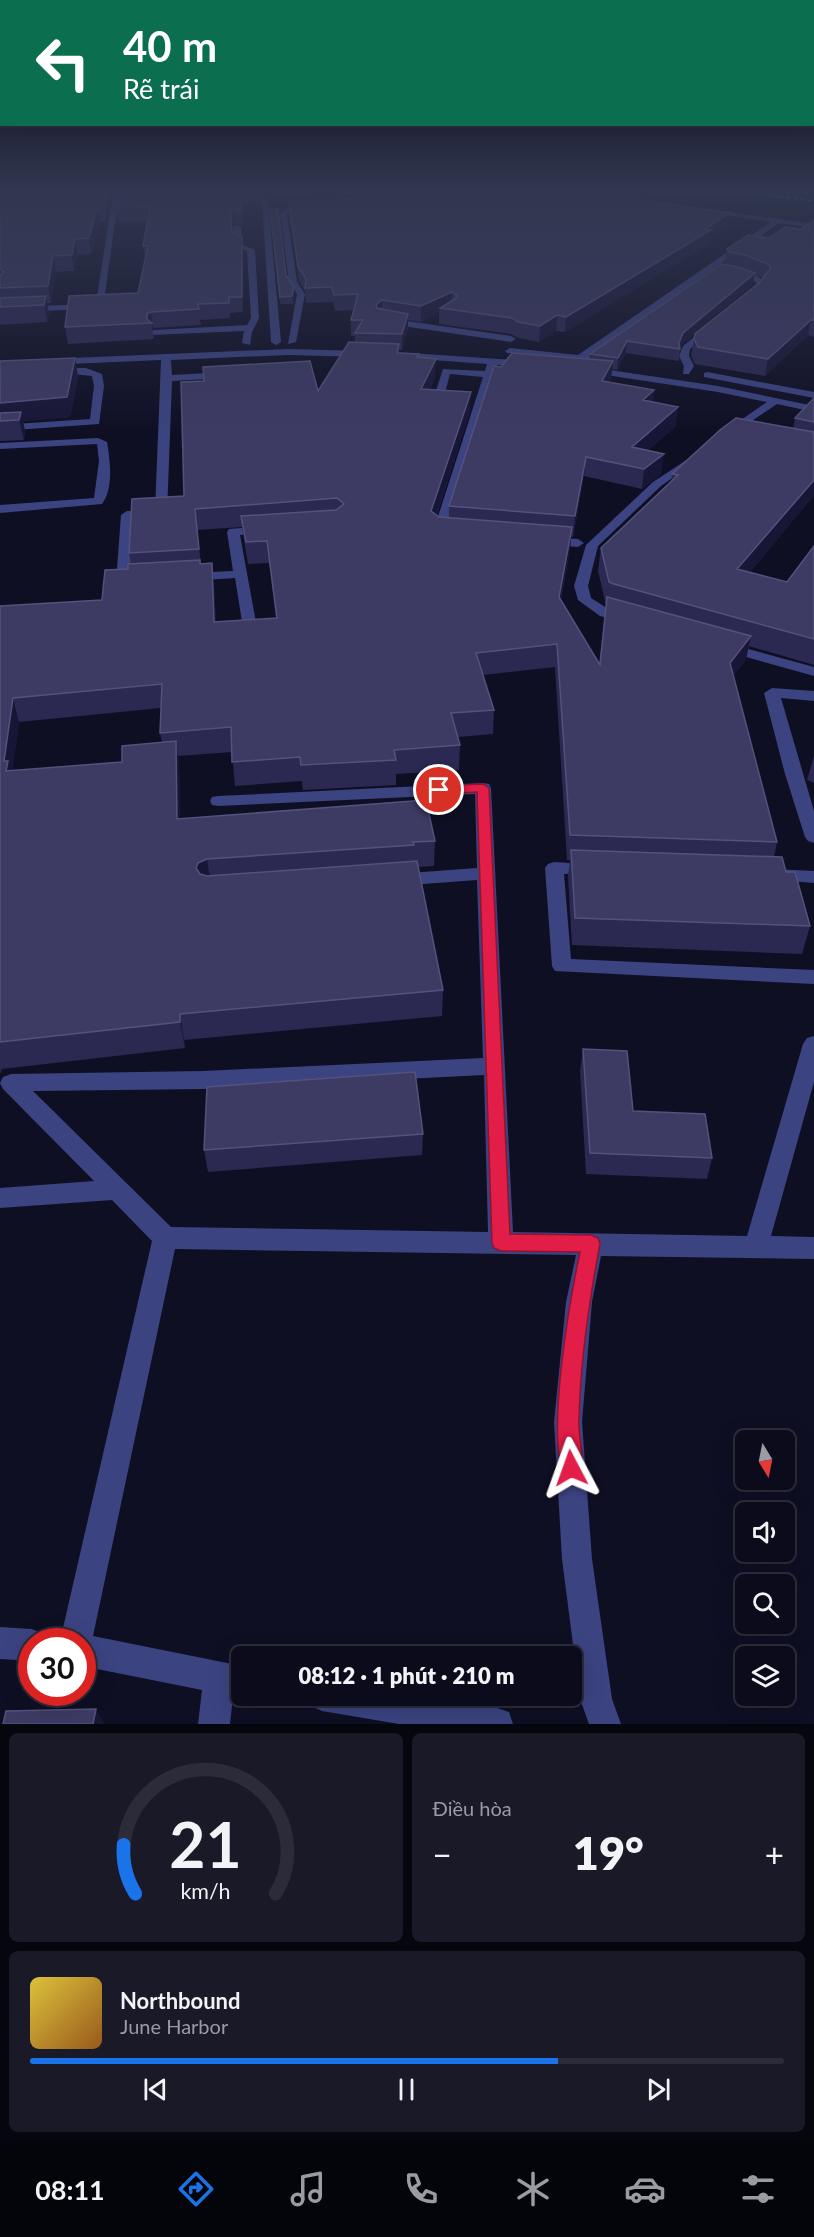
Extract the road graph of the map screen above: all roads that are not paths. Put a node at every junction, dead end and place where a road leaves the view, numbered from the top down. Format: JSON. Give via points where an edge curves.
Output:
{"nodes":[{"id":1,"x":104,"y":273,"type":"edge"},
{"id":2,"x":252,"y":273,"type":"edge"},
{"id":3,"x":271,"y":273,"type":"edge"},
{"id":4,"x":291,"y":273,"type":"edge"},
{"id":5,"x":700,"y":273,"type":"edge"},
{"id":6,"x":740,"y":273,"type":"edge"},
{"id":7,"x":735,"y":308,"type":"edge"},
{"id":8,"x":0,"y":310,"type":"edge"},
{"id":9,"x":441,"y":317,"type":"edge"},
{"id":10,"x":382,"y":321,"type":"edge"},
{"id":11,"x":719,"y":322,"type":"edge"},
{"id":12,"x":424,"y":326,"type":"junction"},
{"id":13,"x":250,"y":328,"type":"junction"},
{"id":14,"x":154,"y":333,"type":"edge"},
{"id":15,"x":420,"y":339,"type":"dead end"},
{"id":16,"x":511,"y":339,"type":"edge"},
{"id":17,"x":276,"y":342,"type":"junction"},
{"id":18,"x":291,"y":342,"type":"junction"},
{"id":19,"x":247,"y":343,"type":"junction"},
{"id":20,"x":213,"y":344,"type":"dead end"},
{"id":21,"x":372,"y":344,"type":"edge"},
{"id":22,"x":78,"y":350,"type":"dead end"},
{"id":23,"x":499,"y":351,"type":"dead end"},
{"id":24,"x":0,"y":354,"type":"edge"},
{"id":25,"x":377,"y":354,"type":"edge"},
{"id":26,"x":389,"y":355,"type":"edge"},
{"id":27,"x":166,"y":357,"type":"junction"},
{"id":28,"x":581,"y":357,"type":"junction"},
{"id":29,"x":493,"y":362,"type":"junction"},
{"id":30,"x":616,"y":362,"type":"edge"},
{"id":31,"x":0,"y":364,"type":"edge"},
{"id":32,"x":537,"y":365,"type":"edge"},
{"id":33,"x":548,"y":366,"type":"edge"},
{"id":34,"x":674,"y":370,"type":"dead end"},
{"id":35,"x":686,"y":372,"type":"junction"},
{"id":36,"x":0,"y":374,"type":"edge"},
{"id":37,"x":236,"y":374,"type":"edge"},
{"id":38,"x":489,"y":374,"type":"junction"},
{"id":39,"x":167,"y":378,"type":"junction"},
{"id":40,"x":814,"y":395,"type":"edge"},
{"id":41,"x":775,"y":401,"type":"junction"},
{"id":42,"x":469,"y":402,"type":"junction"},
{"id":43,"x":814,"y":409,"type":"edge"},
{"id":44,"x":0,"y":428,"type":"edge"},
{"id":45,"x":752,"y":436,"type":"edge"},
{"id":46,"x":0,"y":446,"type":"edge"},
{"id":47,"x":703,"y":451,"type":"edge"},
{"id":48,"x":0,"y":509,"type":"edge"},
{"id":49,"x":279,"y":529,"type":"edge"},
{"id":50,"x":462,"y":534,"type":"edge"},
{"id":51,"x":531,"y":540,"type":"edge"},
{"id":52,"x":578,"y":543,"type":"dead end"},
{"id":53,"x":241,"y":574,"type":"junction"},
{"id":54,"x":170,"y":579,"type":"edge"},
{"id":55,"x":147,"y":580,"type":"edge"},
{"id":56,"x":638,"y":622,"type":"edge"},
{"id":57,"x":250,"y":628,"type":"edge"},
{"id":58,"x":704,"y":641,"type":"edge"},
{"id":59,"x":814,"y":672,"type":"edge"},
{"id":60,"x":814,"y":696,"type":"edge"},
{"id":61,"x":796,"y":783,"type":"junction"},
{"id":62,"x":814,"y":789,"type":"edge"},
{"id":63,"x":218,"y":801,"type":"dead end"},
{"id":64,"x":814,"y":837,"type":"edge"},
{"id":65,"x":613,"y":870,"type":"edge"},
{"id":66,"x":487,"y":873,"type":"junction"},
{"id":67,"x":755,"y":875,"type":"edge"},
{"id":68,"x":814,"y":877,"type":"edge"},
{"id":69,"x":384,"y":881,"type":"edge"},
{"id":70,"x":814,"y":977,"type":"edge"},
{"id":71,"x":814,"y":1044,"type":"edge"},
{"id":72,"x":494,"y":1066,"type":"junction"},
{"id":73,"x":5,"y":1084,"type":"edge"},
{"id":74,"x":117,"y":1190,"type":"junction"},
{"id":75,"x":0,"y":1198,"type":"edge"},
{"id":76,"x":165,"y":1238,"type":"junction"},
{"id":77,"x":501,"y":1243,"type":"junction"},
{"id":78,"x":591,"y":1244,"type":"junction"},
{"id":79,"x":756,"y":1247,"type":"junction"},
{"id":80,"x":814,"y":1248,"type":"edge"},
{"id":81,"x":79,"y":1628,"type":"edge"},
{"id":82,"x":0,"y":1643,"type":"edge"},
{"id":83,"x":18,"y":1644,"type":"edge"},
{"id":84,"x":96,"y":1653,"type":"edge"},
{"id":85,"x":230,"y":1680,"type":"edge"},
{"id":86,"x":388,"y":1706,"type":"edge"},
{"id":87,"x":214,"y":1724,"type":"edge"},
{"id":88,"x":497,"y":1724,"type":"edge"},
{"id":89,"x":605,"y":1724,"type":"edge"}],
"edges":[{"from":1,"to":8,"type":"street","via":[[100,306]]},
{"from":2,"to":13,"type":"street","via":[[255,318]]},
{"from":3,"to":17,"type":"street"},
{"from":4,"to":18,"type":"street","via":[[301,294]]},
{"from":5,"to":28,"type":"street"},
{"from":6,"to":7,"type":"street","via":[[762,282]]},
{"from":9,"to":12,"type":"street"},
{"from":10,"to":12,"type":"street"},
{"from":11,"to":35,"type":"street","via":[[686,348]]},
{"from":12,"to":15,"type":"street"},
{"from":12,"to":16,"type":"street"},
{"from":13,"to":14,"type":"street"},
{"from":13,"to":19,"type":"street"},
{"from":17,"to":18,"type":"street"},
{"from":17,"to":19,"type":"street"},
{"from":18,"to":21,"type":"street"},
{"from":19,"to":20,"type":"street"},
{"from":22,"to":24,"type":"street"},
{"from":23,"to":28,"type":"street"},
{"from":25,"to":27,"type":"street","via":[[288,352]]},
{"from":26,"to":29,"type":"street"},
{"from":27,"to":31,"type":"street"},
{"from":27,"to":39,"type":"street"},
{"from":28,"to":30,"type":"street"},
{"from":29,"to":32,"type":"street"},
{"from":29,"to":38,"type":"street"},
{"from":33,"to":41,"type":"street","via":[[718,389]]},
{"from":34,"to":35,"type":"street"},
{"from":35,"to":40,"type":"street"},
{"from":36,"to":44,"type":"street","via":[[86,370],[98,374],[99,386],[95,422]]},
{"from":37,"to":39,"type":"street"},
{"from":38,"to":42,"type":"street"},
{"from":38,"to":42,"type":"street","via":[[446,372],[438,400]]},
{"from":39,"to":55,"type":"street","via":[[161,514],[127,515],[123,582]]},
{"from":41,"to":43,"type":"street"},
{"from":41,"to":45,"type":"street","via":[[727,435]]},
{"from":42,"to":50,"type":"street","via":[[439,532]]},
{"from":46,"to":48,"type":"street","via":[[98,441],[102,442],[105,461],[98,501]]},
{"from":47,"to":56,"type":"street","via":[[657,484],[592,545],[581,586],[585,600],[605,613]]},
{"from":49,"to":53,"type":"street","via":[[233,532]]},
{"from":51,"to":52,"type":"street"},
{"from":53,"to":54,"type":"street"},
{"from":53,"to":57,"type":"street"},
{"from":58,"to":59,"type":"street"},
{"from":60,"to":61,"type":"street","via":[[772,693]]},
{"from":61,"to":62,"type":"street"},
{"from":61,"to":64,"type":"street"},
{"from":63,"to":66,"type":"street","via":[[483,788]]},
{"from":65,"to":70,"type":"street","via":[[554,868],[562,966]]},
{"from":66,"to":69,"type":"street"},
{"from":66,"to":72,"type":"street"},
{"from":67,"to":68,"type":"street"},
{"from":71,"to":79,"type":"street"},
{"from":72,"to":73,"type":"street","via":[[203,1080]]},
{"from":72,"to":77,"type":"street"},
{"from":73,"to":74,"type":"street"},
{"from":74,"to":75,"type":"street"},
{"from":74,"to":76,"type":"street"},
{"from":76,"to":77,"type":"street"},
{"from":76,"to":81,"type":"street"},
{"from":77,"to":78,"type":"street"},
{"from":78,"to":79,"type":"street"},
{"from":78,"to":89,"type":"street","via":[[579,1302],[568,1422],[578,1559],[596,1699]]},
{"from":79,"to":80,"type":"street"},
{"from":82,"to":83,"type":"street"},
{"from":84,"to":85,"type":"street"},
{"from":85,"to":87,"type":"street"},
{"from":86,"to":88,"type":"street"}]}
